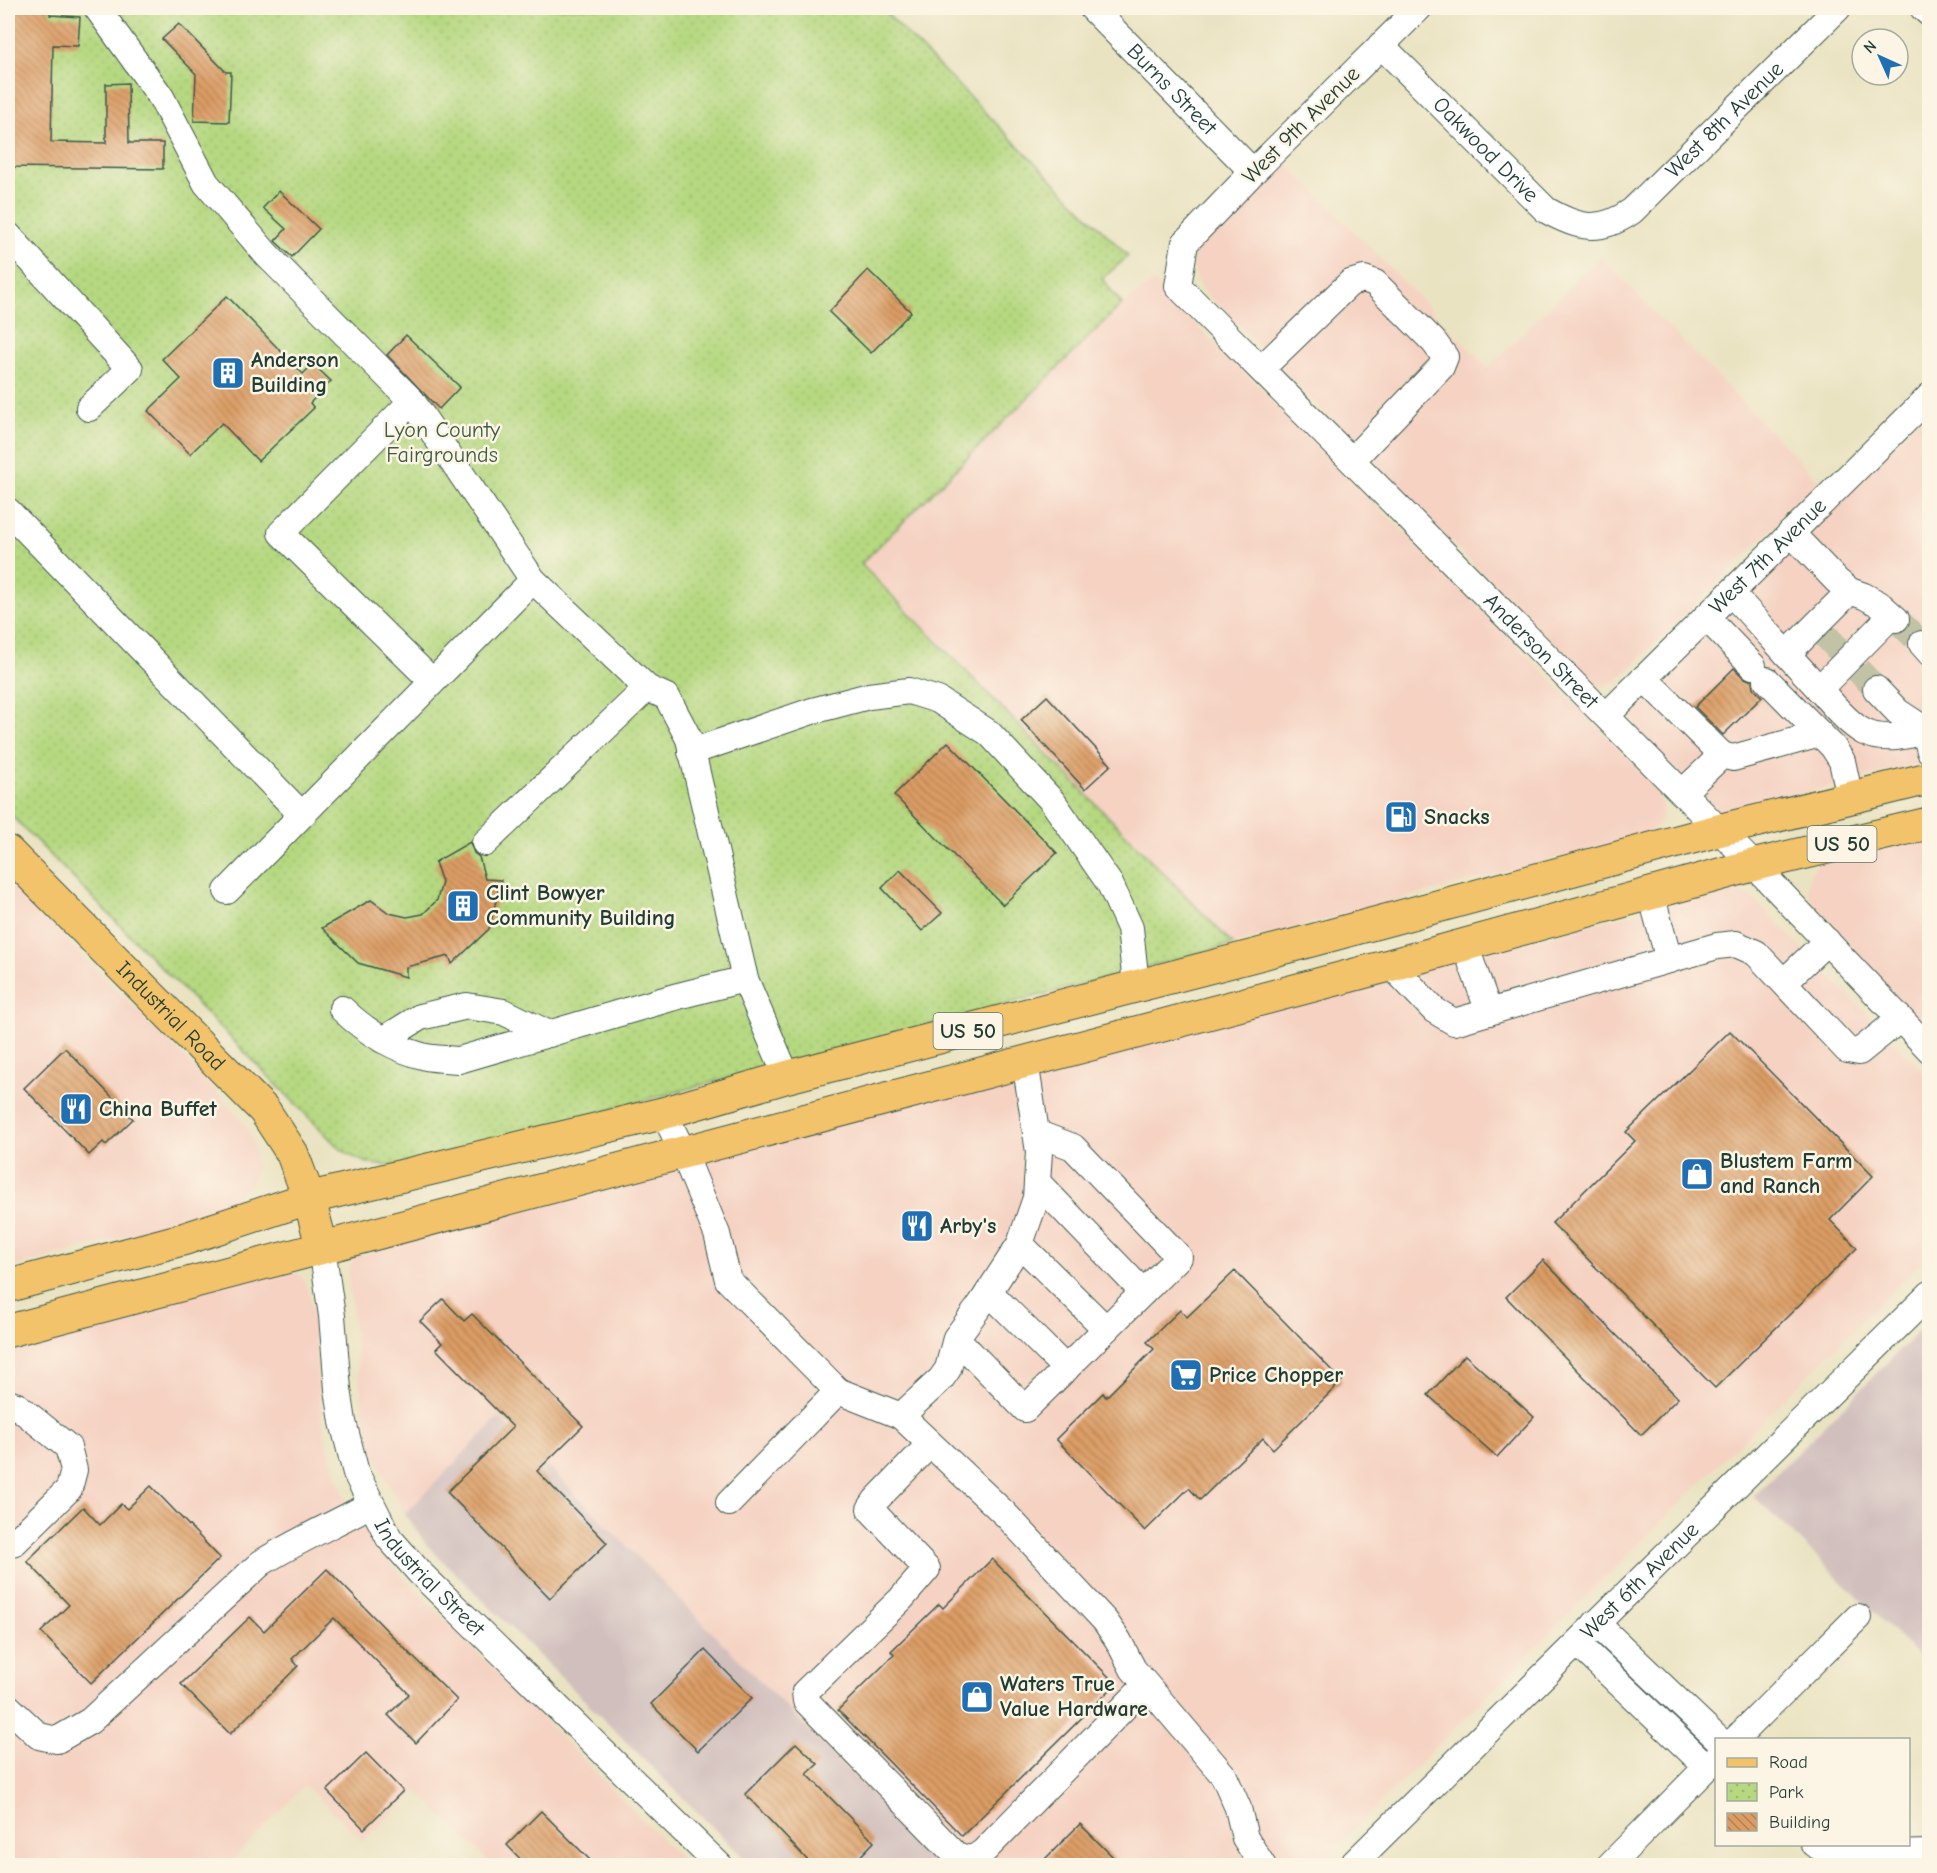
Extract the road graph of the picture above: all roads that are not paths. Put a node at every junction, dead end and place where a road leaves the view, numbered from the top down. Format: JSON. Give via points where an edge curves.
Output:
{"nodes":[{"id":1,"x":97,"y":8,"type":"edge"},
{"id":2,"x":1092,"y":8,"type":"edge"},
{"id":3,"x":1419,"y":8,"type":"edge"},
{"id":4,"x":1838,"y":8,"type":"edge"},
{"id":5,"x":1923,"y":8,"type":"edge"},
{"id":6,"x":1929,"y":14,"type":"edge"},
{"id":7,"x":1381,"y":45,"type":"junction"},
{"id":8,"x":1253,"y":172,"type":"junction"},
{"id":9,"x":1606,"y":225,"type":"joint"},
{"id":10,"x":8,"y":235,"type":"edge"},
{"id":11,"x":1185,"y":243,"type":"joint"},
{"id":12,"x":1261,"y":369,"type":"junction"},
{"id":13,"x":1929,"y":396,"type":"edge"},
{"id":14,"x":412,"y":401,"type":"junction"},
{"id":15,"x":89,"y":408,"type":"dead end"},
{"id":16,"x":1352,"y":460,"type":"junction"},
{"id":17,"x":8,"y":511,"type":"edge"},
{"id":18,"x":1791,"y":533,"type":"junction"},
{"id":19,"x":533,"y":580,"type":"junction"},
{"id":20,"x":1850,"y":591,"type":"junction"},
{"id":21,"x":1731,"y":593,"type":"junction"},
{"id":22,"x":1706,"y":617,"type":"junction"},
{"id":23,"x":1837,"y":648,"type":"junction"},
{"id":24,"x":1787,"y":654,"type":"junction"},
{"id":25,"x":1644,"y":678,"type":"junction"},
{"id":26,"x":432,"y":681,"type":"junction"},
{"id":27,"x":647,"y":688,"type":"junction"},
{"id":28,"x":1819,"y":689,"type":"junction"},
{"id":29,"x":1876,"y":689,"type":"tunnel mouth"},
{"id":30,"x":1607,"y":715,"type":"junction"},
{"id":31,"x":1820,"y":734,"type":"junction"},
{"id":32,"x":1928,"y":735,"type":"edge"},
{"id":33,"x":691,"y":752,"type":"junction"},
{"id":34,"x":1722,"y":755,"type":"junction"},
{"id":35,"x":1929,"y":778,"type":"edge"},
{"id":36,"x":1683,"y":792,"type":"junction"},
{"id":37,"x":1850,"y":798,"type":"junction"},
{"id":38,"x":302,"y":814,"type":"junction"},
{"id":39,"x":1929,"y":823,"type":"edge"},
{"id":40,"x":1720,"y":830,"type":"junction"},
{"id":41,"x":485,"y":843,"type":"dead end"},
{"id":42,"x":8,"y":852,"type":"edge"},
{"id":43,"x":1755,"y":865,"type":"junction"},
{"id":44,"x":227,"y":891,"type":"dead end"},
{"id":45,"x":1651,"y":894,"type":"junction"},
{"id":46,"x":1827,"y":941,"type":"junction"},
{"id":47,"x":1465,"y":945,"type":"junction"},
{"id":48,"x":1669,"y":960,"type":"junction"},
{"id":49,"x":1392,"y":965,"type":"junction"},
{"id":50,"x":745,"y":979,"type":"junction"},
{"id":51,"x":1784,"y":982,"type":"junction"},
{"id":52,"x":1136,"y":985,"type":"junction"},
{"id":53,"x":342,"y":1009,"type":"dead end"},
{"id":54,"x":1489,"y":1012,"type":"junction"},
{"id":55,"x":1900,"y":1018,"type":"junction"},
{"id":56,"x":549,"y":1035,"type":"junction"},
{"id":57,"x":383,"y":1041,"type":"junction"},
{"id":58,"x":1929,"y":1050,"type":"edge"},
{"id":59,"x":1025,"y":1061,"type":"junction"},
{"id":60,"x":787,"y":1077,"type":"junction"},
{"id":61,"x":664,"y":1113,"type":"junction"},
{"id":62,"x":1036,"y":1133,"type":"junction"},
{"id":63,"x":683,"y":1152,"type":"junction"},
{"id":64,"x":1037,"y":1182,"type":"junction"},
{"id":65,"x":309,"y":1198,"type":"junction"},
{"id":66,"x":1020,"y":1244,"type":"junction"},
{"id":67,"x":322,"y":1246,"type":"junction"},
{"id":68,"x":8,"y":1286,"type":"edge"},
{"id":69,"x":989,"y":1292,"type":"junction"},
{"id":70,"x":1143,"y":1292,"type":"junction"},
{"id":71,"x":1929,"y":1294,"type":"edge"},
{"id":72,"x":1106,"y":1329,"type":"junction"},
{"id":73,"x":8,"y":1331,"type":"edge"},
{"id":74,"x":956,"y":1338,"type":"junction"},
{"id":75,"x":1066,"y":1369,"type":"junction"},
{"id":76,"x":838,"y":1391,"type":"junction"},
{"id":77,"x":8,"y":1403,"type":"edge"},
{"id":78,"x":901,"y":1416,"type":"junction"},
{"id":79,"x":930,"y":1444,"type":"junction"},
{"id":80,"x":729,"y":1503,"type":"dead end"},
{"id":81,"x":371,"y":1504,"type":"junction"},
{"id":82,"x":8,"y":1544,"type":"edge"},
{"id":83,"x":1858,"y":1617,"type":"dead end"},
{"id":84,"x":1596,"y":1623,"type":"junction"},
{"id":85,"x":1577,"y":1643,"type":"junction"},
{"id":86,"x":1146,"y":1684,"type":"junction"},
{"id":87,"x":8,"y":1707,"type":"edge"},
{"id":88,"x":1717,"y":1738,"type":"edge"},
{"id":89,"x":1737,"y":1738,"type":"edge"},
{"id":90,"x":1712,"y":1762,"type":"edge"},
{"id":91,"x":1816,"y":1846,"type":"edge"},
{"id":92,"x":1929,"y":1853,"type":"edge"},
{"id":93,"x":720,"y":1866,"type":"edge"},
{"id":94,"x":1263,"y":1866,"type":"edge"},
{"id":95,"x":1352,"y":1866,"type":"edge"},
{"id":96,"x":1609,"y":1866,"type":"edge"}],
"edges":[{"from":1,"to":14,"type":"street","via":[[161,97],[206,183],[267,255]]},
{"from":2,"to":8,"type":"street","name":"Burns Street"},
{"from":3,"to":7,"type":"street","name":"West 9th Avenue"},
{"from":4,"to":9,"type":"street","name":"West 8th Avenue","via":[[1632,212]]},
{"from":5,"to":6,"type":"street"},
{"from":7,"to":8,"type":"street","name":"West 9th Avenue"},
{"from":7,"to":9,"type":"street","name":"Oakwood Drive","via":[[1546,210],[1582,226]]},
{"from":8,"to":11,"type":"street","name":"West 9th Avenue"},
{"from":10,"to":15,"type":"street","via":[[130,369]]},
{"from":11,"to":12,"type":"street","name":"Anderson Street","via":[[1179,286]]},
{"from":12,"to":16,"type":"street","name":"Anderson Street"},
{"from":12,"to":16,"type":"street","via":[[1350,283],[1364,279],[1375,283],[1445,357],[1441,367]]},
{"from":13,"to":18,"type":"street","name":"West 7th Avenue"},
{"from":14,"to":19,"type":"street"},
{"from":14,"to":26,"type":"street","via":[[282,533]]},
{"from":16,"to":30,"type":"street","name":"Anderson Street"},
{"from":17,"to":38,"type":"street"},
{"from":18,"to":20,"type":"street"},
{"from":18,"to":21,"type":"street","name":"West 7th Avenue"},
{"from":19,"to":26,"type":"street"},
{"from":19,"to":27,"type":"street"},
{"from":20,"to":23,"type":"street"},
{"from":20,"to":23,"type":"street","via":[[1879,604],[1893,617]]},
{"from":21,"to":22,"type":"street","name":"West 7th Avenue"},
{"from":21,"to":24,"type":"street"},
{"from":22,"to":25,"type":"street","name":"West 7th Avenue"},
{"from":22,"to":31,"type":"street"},
{"from":23,"to":24,"type":"street"},
{"from":23,"to":28,"type":"street"},
{"from":24,"to":28,"type":"street"},
{"from":25,"to":30,"type":"street","name":"West 7th Avenue"},
{"from":25,"to":34,"type":"street"},
{"from":26,"to":38,"type":"street"},
{"from":27,"to":33,"type":"street","via":[[667,697],[689,739]]},
{"from":27,"to":41,"type":"street"},
{"from":28,"to":32,"type":"street","via":[[1864,732],[1886,737]]},
{"from":29,"to":32,"type":"street"},
{"from":30,"to":36,"type":"street","name":"Anderson Street"},
{"from":31,"to":34,"type":"street","via":[[1733,758]]},
{"from":31,"to":37,"type":"street","via":[[1842,761]]},
{"from":33,"to":50,"type":"street"},
{"from":33,"to":52,"type":"street","via":[[869,696],[909,691],[938,700],[989,734],[1053,802],[1110,884],[1130,928]]},
{"from":34,"to":36,"type":"street"},
{"from":35,"to":37,"type":"main road","number":"US 50"},
{"from":36,"to":40,"type":"street","name":"Anderson Street"},
{"from":37,"to":40,"type":"main road","number":"US 50"},
{"from":38,"to":44,"type":"street"},
{"from":39,"to":43,"type":"main road","number":"US 50"},
{"from":40,"to":43,"type":"street","name":"Anderson Street"},
{"from":40,"to":52,"type":"main road","number":"US 50"},
{"from":42,"to":65,"type":"main road","name":"Industrial Road","via":[[264,1110],[292,1153]]},
{"from":43,"to":45,"type":"main road","number":"US 50"},
{"from":43,"to":46,"type":"street","name":"Anderson Street"},
{"from":45,"to":47,"type":"main road","number":"US 50"},
{"from":45,"to":48,"type":"street"},
{"from":46,"to":51,"type":"street"},
{"from":46,"to":55,"type":"street","name":"Anderson Street"},
{"from":47,"to":49,"type":"main road","number":"US 50"},
{"from":47,"to":54,"type":"street"},
{"from":48,"to":51,"type":"street","via":[[1736,944],[1756,953]]},
{"from":48,"to":54,"type":"street"},
{"from":49,"to":54,"type":"street","via":[[1434,1010],[1454,1022]]},
{"from":49,"to":59,"type":"main road","number":"US 50"},
{"from":50,"to":56,"type":"street"},
{"from":50,"to":60,"type":"street"},
{"from":51,"to":55,"type":"street","via":[[1847,1050],[1859,1052]]},
{"from":52,"to":60,"type":"main road","number":"US 50"},
{"from":53,"to":57,"type":"street"},
{"from":55,"to":58,"type":"street","name":"Anderson Street"},
{"from":56,"to":57,"type":"street","via":[[459,1060],[426,1057]]},
{"from":56,"to":57,"type":"street","via":[[504,1012],[467,1006],[420,1017]]},
{"from":59,"to":62,"type":"street"},
{"from":59,"to":63,"type":"main road","number":"US 50"},
{"from":60,"to":61,"type":"main road","number":"US 50"},
{"from":61,"to":63,"type":"street"},
{"from":61,"to":65,"type":"main road","number":"US 50"},
{"from":62,"to":64,"type":"street"},
{"from":62,"to":70,"type":"street","via":[[1073,1147],[1179,1257]]},
{"from":63,"to":67,"type":"main road","number":"US 50"},
{"from":63,"to":76,"type":"street","via":[[717,1234],[728,1280]]},
{"from":64,"to":66,"type":"street","via":[[1036,1198]]},
{"from":64,"to":70,"type":"street"},
{"from":65,"to":67,"type":"main road","name":"Industrial Street"},
{"from":65,"to":68,"type":"main road","number":"US 50","via":[[184,1239]]},
{"from":66,"to":69,"type":"street"},
{"from":66,"to":72,"type":"street"},
{"from":67,"to":73,"type":"main road","number":"US 50"},
{"from":67,"to":81,"type":"street","name":"Industrial Street","via":[[343,1422],[356,1473]]},
{"from":69,"to":74,"type":"street"},
{"from":69,"to":75,"type":"street"},
{"from":70,"to":72,"type":"street"},
{"from":71,"to":84,"type":"street","name":"West 6th Avenue"},
{"from":72,"to":75,"type":"street"},
{"from":74,"to":75,"type":"street","via":[[1025,1409]]},
{"from":74,"to":78,"type":"street","via":[[948,1369]]},
{"from":76,"to":78,"type":"street"},
{"from":76,"to":80,"type":"street"},
{"from":77,"to":82,"type":"street","via":[[68,1448],[74,1470],[69,1489],[15,1542]]},
{"from":78,"to":79,"type":"street"},
{"from":79,"to":86,"type":"street","via":[[1006,1515],[1104,1621]]},
{"from":79,"to":86,"type":"street","via":[[870,1509],[927,1569],[805,1692],[806,1701],[955,1854],[967,1860],[984,1851]]},
{"from":81,"to":87,"type":"street","via":[[261,1563],[90,1721],[57,1740],[39,1736]]},
{"from":81,"to":93,"type":"street","name":"Industrial Street","via":[[389,1538],[420,1573]]},
{"from":83,"to":89,"type":"street"},
{"from":84,"to":85,"type":"street","name":"West 6th Avenue"},
{"from":84,"to":88,"type":"street"},
{"from":85,"to":90,"type":"street"},
{"from":85,"to":95,"type":"street","name":"West 6th Avenue"},
{"from":86,"to":94,"type":"street","via":[[1224,1776],[1245,1838]]},
{"from":90,"to":96,"type":"street"},
{"from":91,"to":92,"type":"street","via":[[1888,1854]]}]}
